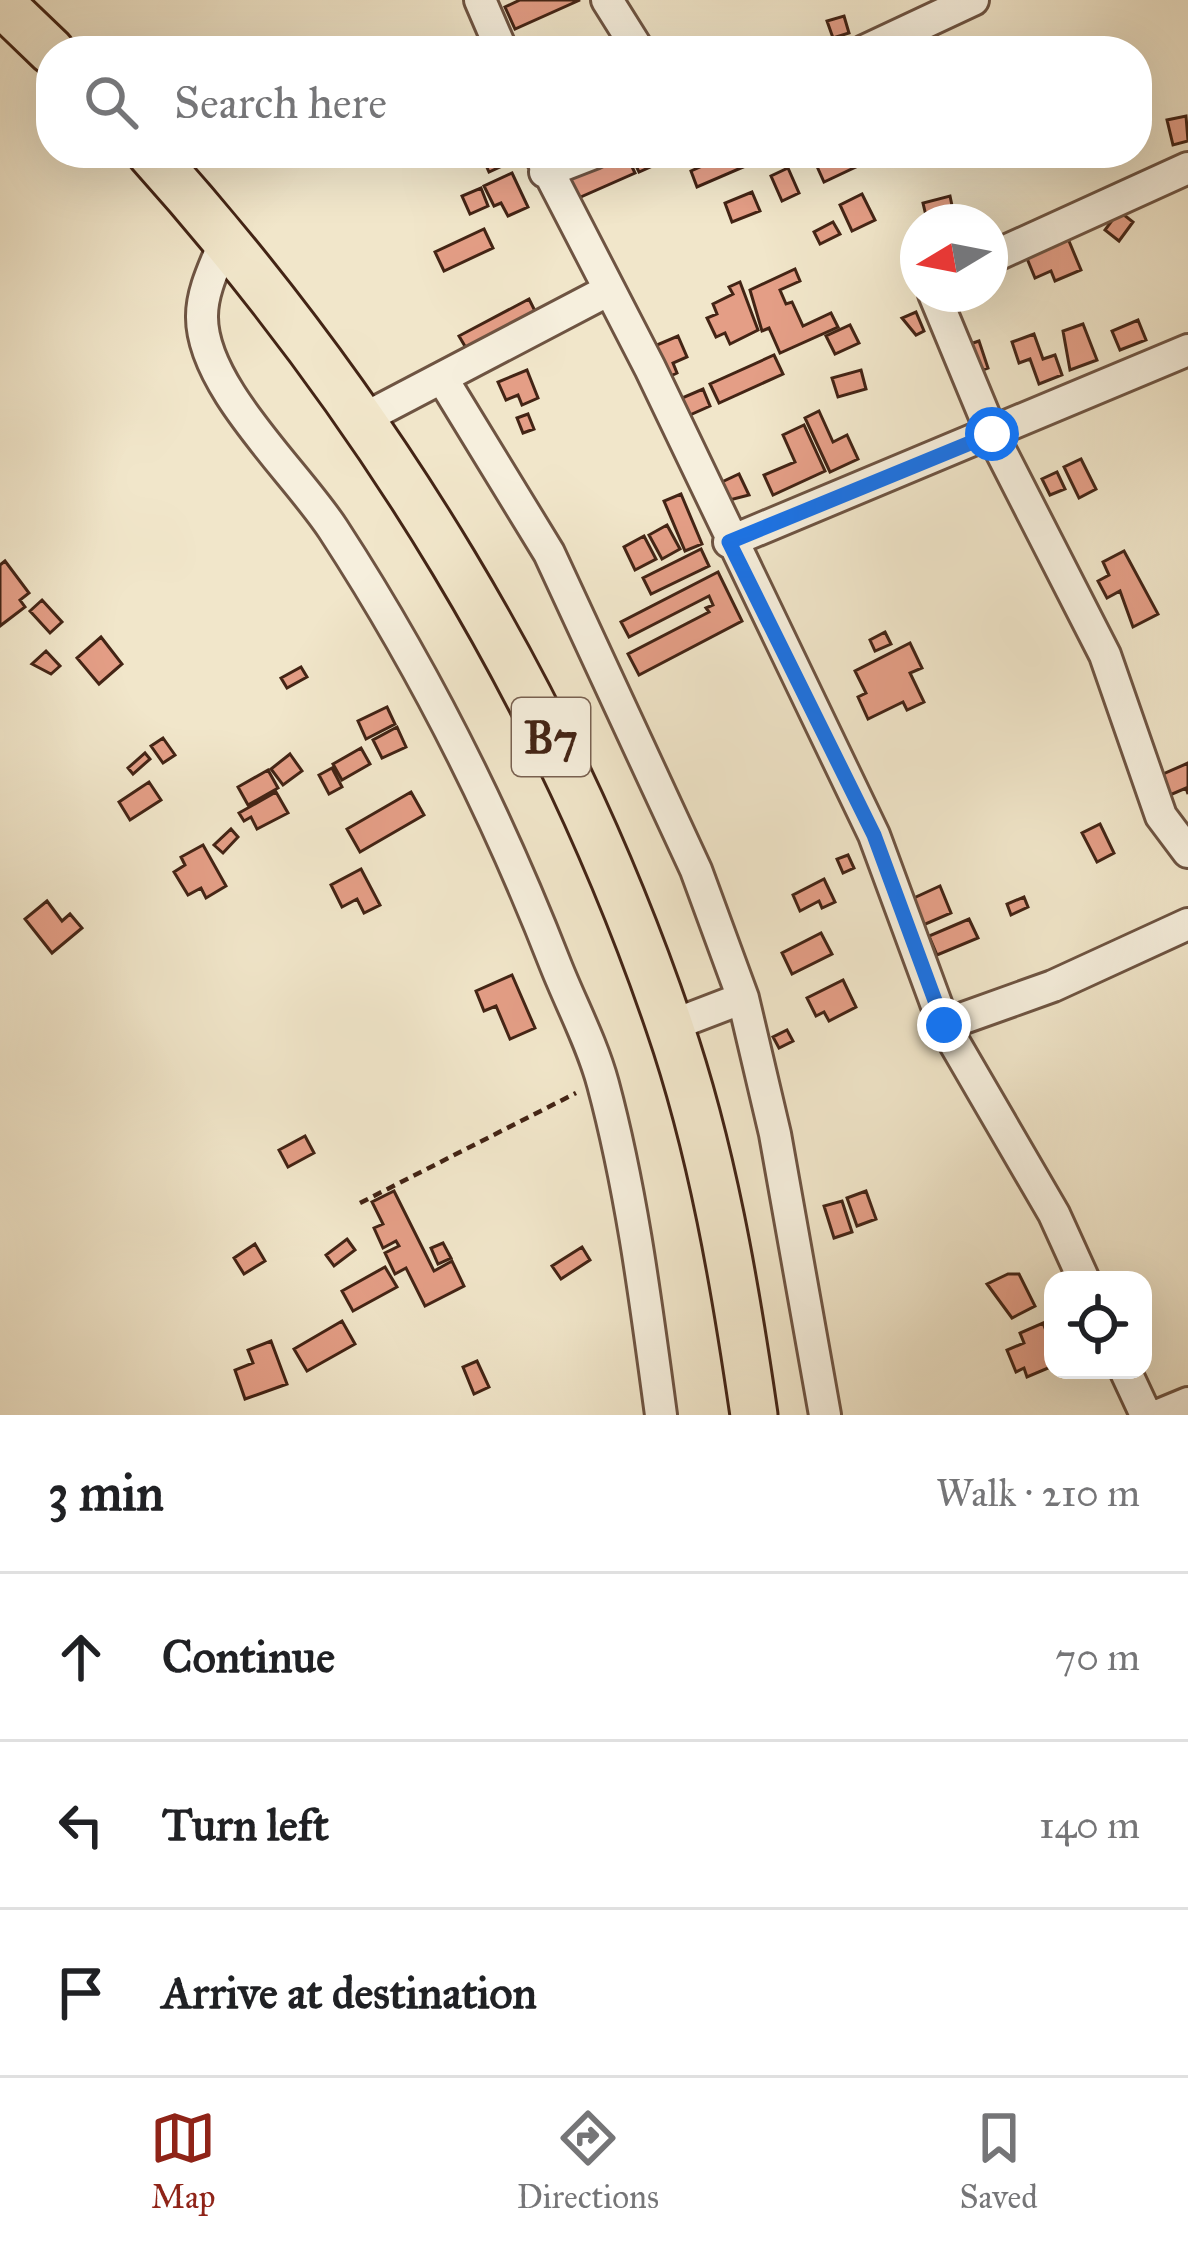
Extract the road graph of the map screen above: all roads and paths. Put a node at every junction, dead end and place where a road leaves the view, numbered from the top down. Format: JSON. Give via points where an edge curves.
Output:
{"nodes":[{"id":1,"x":480,"y":0,"type":"edge"},
{"id":2,"x":607,"y":0,"type":"edge"},
{"id":3,"x":974,"y":0,"type":"edge"},
{"id":4,"x":8,"y":10,"type":"edge"},
{"id":5,"x":496,"y":36,"type":"edge"},
{"id":6,"x":630,"y":36,"type":"edge"},
{"id":7,"x":896,"y":36,"type":"edge"},
{"id":8,"x":36,"y":37,"type":"edge"},
{"id":9,"x":163,"y":168,"type":"edge"},
{"id":10,"x":545,"y":168,"type":"edge"},
{"id":11,"x":1188,"y":168,"type":"edge"},
{"id":12,"x":226,"y":238,"type":"junction"},
{"id":13,"x":1008,"y":250,"type":"edge"},
{"id":14,"x":609,"y":290,"type":"junction"},
{"id":15,"x":941,"y":312,"type":"edge"},
{"id":16,"x":1188,"y":350,"type":"edge"},
{"id":17,"x":442,"y":378,"type":"junction"},
{"id":18,"x":361,"y":420,"type":"junction"},
{"id":19,"x":992,"y":434,"type":"junction"},
{"id":20,"x":729,"y":542,"type":"junction"},
{"id":21,"x":1188,"y":852,"type":"edge"},
{"id":22,"x":1188,"y":924,"type":"edge"},
{"id":23,"x":743,"y":998,"type":"junction"},
{"id":24,"x":944,"y":1025,"type":"junction"},
{"id":25,"x":670,"y":1026,"type":"junction"},
{"id":26,"x":602,"y":1079,"type":"junction"},
{"id":27,"x":361,"y":1203,"type":"dead end"},
{"id":28,"x":1080,"y":1271,"type":"edge"},
{"id":29,"x":1129,"y":1379,"type":"edge"},
{"id":30,"x":1188,"y":1403,"type":"edge"},
{"id":31,"x":661,"y":1415,"type":"edge"},
{"id":32,"x":754,"y":1415,"type":"edge"},
{"id":33,"x":825,"y":1415,"type":"edge"},
{"id":34,"x":1146,"y":1415,"type":"edge"},
{"id":35,"x":1159,"y":1415,"type":"edge"}],
"edges":[{"from":1,"to":5,"type":"street"},
{"from":2,"to":6,"type":"street"},
{"from":3,"to":7,"type":"street"},
{"from":4,"to":8,"type":"highway"},
{"from":9,"to":12,"type":"highway","number":"B7"},
{"from":10,"to":14,"type":"street"},
{"from":11,"to":13,"type":"street"},
{"from":12,"to":18,"type":"highway","number":"B7"},
{"from":12,"to":26,"type":"street","via":[[201,313],[212,363],[327,520],[442,712],[518,867]]},
{"from":14,"to":17,"type":"street"},
{"from":14,"to":20,"type":"street"},
{"from":15,"to":19,"type":"street"},
{"from":16,"to":19,"type":"street"},
{"from":17,"to":18,"type":"street"},
{"from":17,"to":23,"type":"street","via":[[549,553],[611,677]]},
{"from":18,"to":25,"type":"highway","number":"B7","via":[[458,564],[555,746]]},
{"from":19,"to":20,"type":"street"},
{"from":19,"to":21,"type":"street","via":[[1105,655],[1161,816]]},
{"from":20,"to":24,"type":"street","via":[[874,835]]},
{"from":22,"to":24,"type":"street"},
{"from":23,"to":25,"type":"street"},
{"from":23,"to":33,"type":"street"},
{"from":24,"to":28,"type":"street"},
{"from":25,"to":32,"type":"highway","number":"B7","via":[[710,1174]]},
{"from":26,"to":27,"type":"path"},
{"from":26,"to":31,"type":"street","via":[[631,1208]]},
{"from":29,"to":34,"type":"street"},
{"from":30,"to":35,"type":"street"}]}
